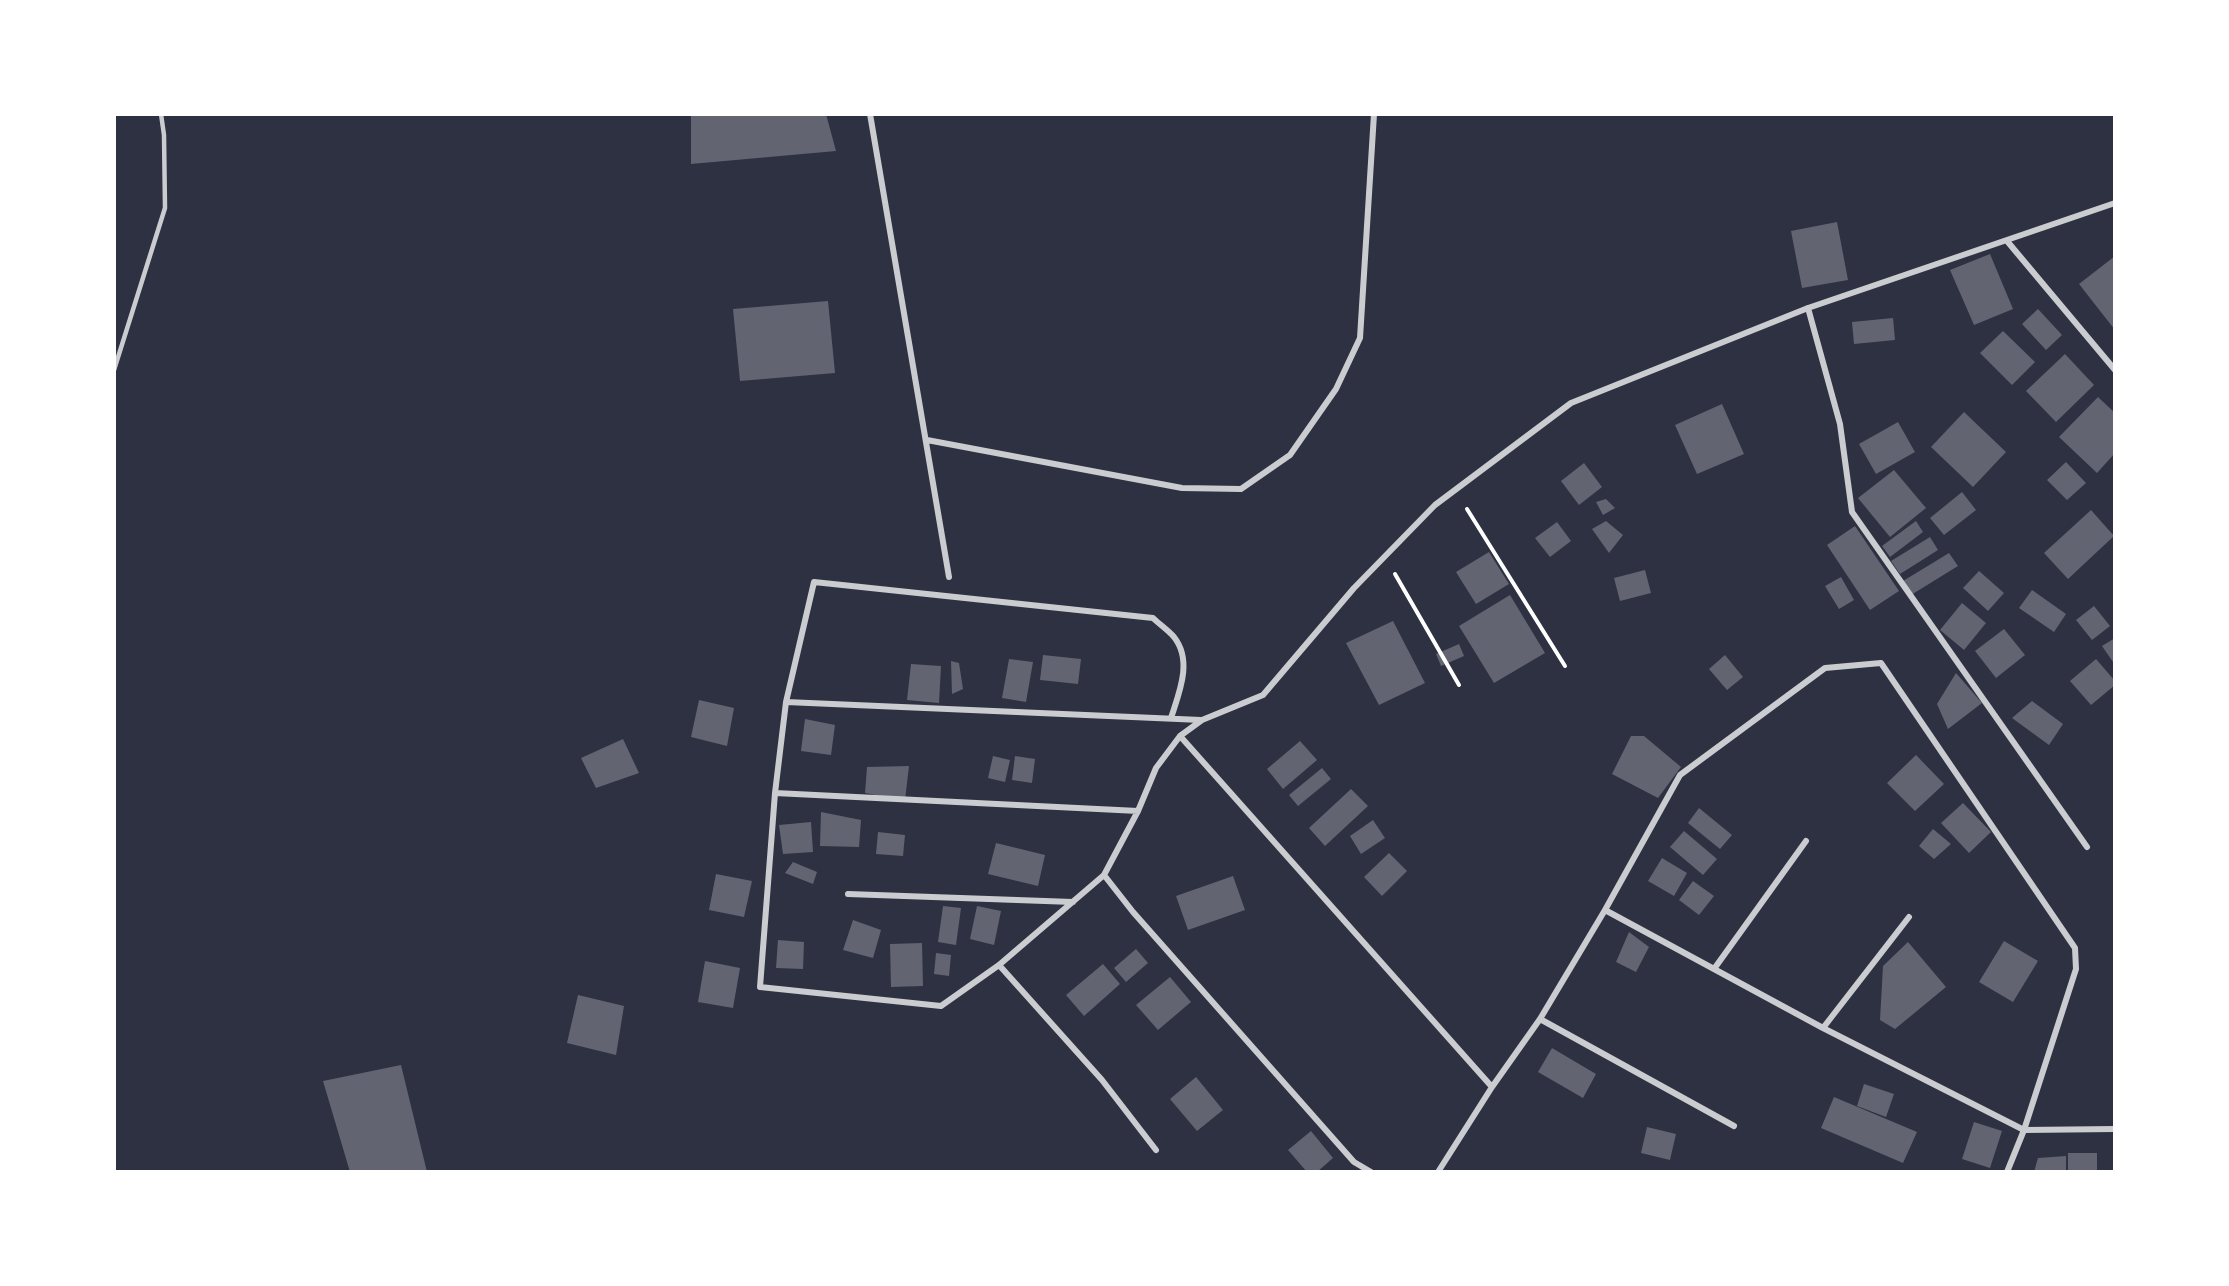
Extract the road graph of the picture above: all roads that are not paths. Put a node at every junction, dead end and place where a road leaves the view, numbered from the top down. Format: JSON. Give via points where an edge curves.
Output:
{"nodes":[{"id":1,"x":161,"y":114,"type":"edge"},
{"id":2,"x":870,"y":114,"type":"edge"},
{"id":3,"x":1374,"y":114,"type":"edge"},
{"id":4,"x":2115,"y":202,"type":"edge"},
{"id":5,"x":2007,"y":241,"type":"junction"},
{"id":6,"x":1808,"y":308,"type":"junction"},
{"id":7,"x":114,"y":370,"type":"edge"},
{"id":8,"x":2115,"y":370,"type":"edge"},
{"id":9,"x":927,"y":440,"type":"junction"},
{"id":10,"x":949,"y":577,"type":"dead end"},
{"id":11,"x":786,"y":702,"type":"junction"},
{"id":12,"x":1171,"y":718,"type":"junction"},
{"id":13,"x":1202,"y":720,"type":"junction"},
{"id":14,"x":1180,"y":736,"type":"junction"},
{"id":15,"x":775,"y":793,"type":"junction"},
{"id":16,"x":1138,"y":811,"type":"junction"},
{"id":17,"x":1806,"y":841,"type":"dead end"},
{"id":18,"x":2087,"y":847,"type":"dead end"},
{"id":19,"x":1104,"y":875,"type":"junction"},
{"id":20,"x":848,"y":894,"type":"dead end"},
{"id":21,"x":1074,"y":902,"type":"junction"},
{"id":22,"x":1605,"y":910,"type":"junction"},
{"id":23,"x":1909,"y":917,"type":"dead end"},
{"id":24,"x":999,"y":965,"type":"junction"},
{"id":25,"x":1714,"y":969,"type":"junction"},
{"id":26,"x":1540,"y":1019,"type":"junction"},
{"id":27,"x":1823,"y":1028,"type":"junction"},
{"id":28,"x":1492,"y":1088,"type":"junction"},
{"id":29,"x":1734,"y":1126,"type":"dead end"},
{"id":30,"x":2115,"y":1129,"type":"edge"},
{"id":31,"x":2024,"y":1130,"type":"junction"},
{"id":32,"x":1156,"y":1150,"type":"dead end"},
{"id":33,"x":1371,"y":1172,"type":"edge"},
{"id":34,"x":1438,"y":1172,"type":"edge"},
{"id":35,"x":2007,"y":1172,"type":"edge"}],
"edges":[{"from":1,"to":7,"type":"lane","via":[[165,135],[165,208]]},
{"from":2,"to":9,"type":"street"},
{"from":3,"to":9,"type":"street","via":[[1360,338],[1336,388],[1290,455],[1241,489],[1182,488]]},
{"from":4,"to":5,"type":"street"},
{"from":5,"to":6,"type":"street"},
{"from":5,"to":8,"type":"street"},
{"from":6,"to":13,"type":"street","via":[[1571,403],[1435,506],[1354,588],[1263,695]]},
{"from":6,"to":18,"type":"street","via":[[1840,424],[1852,512]]},
{"from":9,"to":10,"type":"street"},
{"from":11,"to":12,"type":"street"},
{"from":11,"to":12,"type":"street","via":[[814,582],[1153,618],[1174,638],[1184,659],[1182,684]]},
{"from":11,"to":15,"type":"street"},
{"from":12,"to":13,"type":"street"},
{"from":13,"to":14,"type":"street"},
{"from":14,"to":16,"type":"street","via":[[1156,768]]},
{"from":14,"to":28,"type":"street"},
{"from":15,"to":16,"type":"street"},
{"from":15,"to":24,"type":"street","via":[[760,987],[940,1005]]},
{"from":16,"to":19,"type":"street"},
{"from":17,"to":25,"type":"street"},
{"from":19,"to":21,"type":"street"},
{"from":19,"to":33,"type":"street","via":[[1354,1162]]},
{"from":20,"to":21,"type":"street"},
{"from":21,"to":24,"type":"street"},
{"from":22,"to":25,"type":"street"},
{"from":22,"to":26,"type":"street"},
{"from":22,"to":31,"type":"street","via":[[1680,776],[1825,668],[1881,663],[2075,948],[2076,969]]},
{"from":23,"to":27,"type":"street"},
{"from":24,"to":32,"type":"street","via":[[1102,1080]]},
{"from":25,"to":27,"type":"street"},
{"from":26,"to":28,"type":"street"},
{"from":26,"to":29,"type":"street"},
{"from":27,"to":31,"type":"street"},
{"from":28,"to":34,"type":"street"},
{"from":30,"to":31,"type":"street"},
{"from":31,"to":35,"type":"street"}]}
